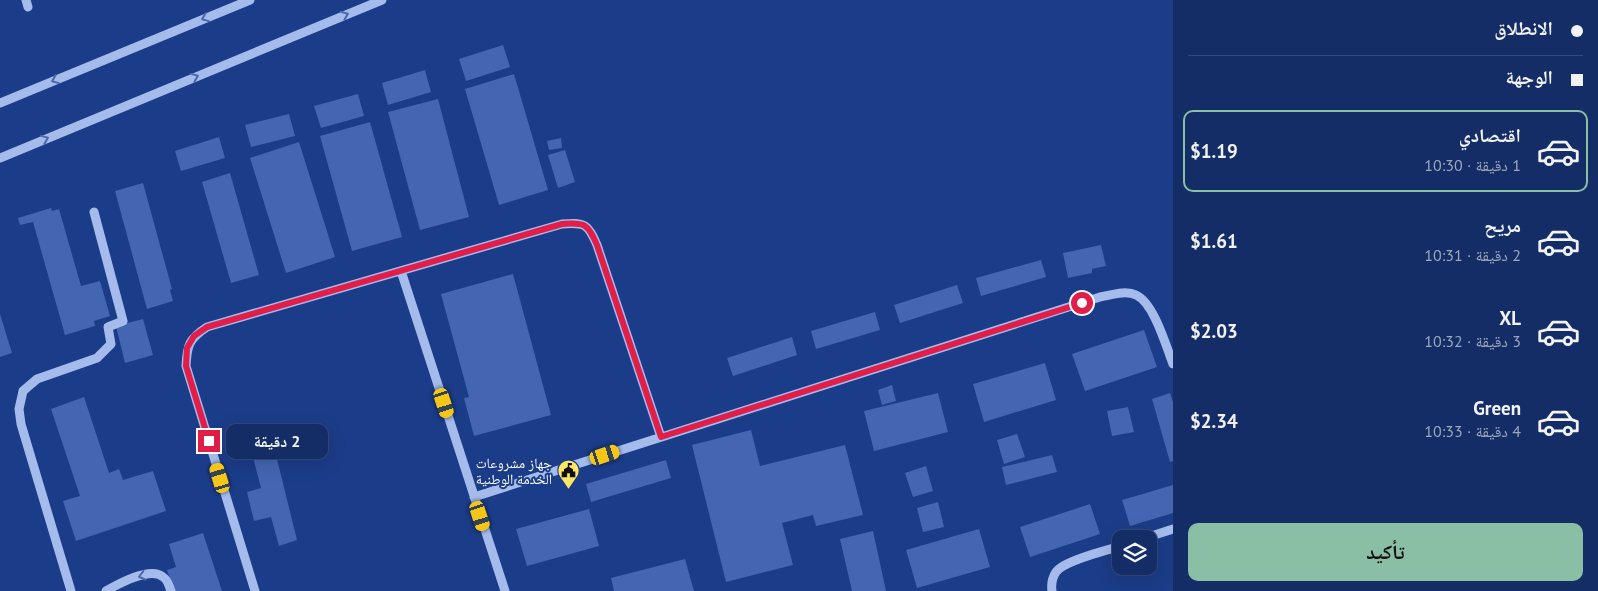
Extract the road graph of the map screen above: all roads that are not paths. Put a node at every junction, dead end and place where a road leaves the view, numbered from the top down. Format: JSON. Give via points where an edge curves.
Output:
{"nodes":[{"id":1,"x":250,"y":0,"type":"edge"},
{"id":2,"x":382,"y":0,"type":"edge"},
{"id":3,"x":0,"y":102,"type":"edge"},
{"id":4,"x":0,"y":158,"type":"edge"},
{"id":5,"x":94,"y":212,"type":"dead end"},
{"id":6,"x":401,"y":271,"type":"junction"},
{"id":7,"x":1173,"y":364,"type":"edge"},
{"id":8,"x":661,"y":437,"type":"junction"},
{"id":9,"x":474,"y":497,"type":"junction"},
{"id":10,"x":1173,"y":529,"type":"edge"},
{"id":11,"x":1157,"y":534,"type":"edge"},
{"id":12,"x":1112,"y":549,"type":"edge"},
{"id":13,"x":70,"y":591,"type":"edge"},
{"id":14,"x":106,"y":591,"type":"edge"},
{"id":15,"x":171,"y":591,"type":"edge"},
{"id":16,"x":255,"y":591,"type":"edge"},
{"id":17,"x":505,"y":591,"type":"edge"},
{"id":18,"x":1052,"y":591,"type":"edge"}],
"edges":[{"from":1,"to":3,"type":"street","one_way":true},
{"from":4,"to":2,"type":"street","one_way":true},
{"from":5,"to":13,"type":"street","via":[[123,321],[108,327],[111,344],[97,358],[37,379],[23,391],[19,409],[20,424]]},
{"from":6,"to":8,"type":"street","via":[[562,224],[578,223],[590,229]]},
{"from":6,"to":9,"type":"street"},
{"from":6,"to":16,"type":"street","via":[[207,327],[194,336],[187,348],[186,366]]},
{"from":7,"to":8,"type":"street","via":[[1147,304],[1135,294],[1118,293]]},
{"from":8,"to":9,"type":"street"},
{"from":9,"to":17,"type":"street"},
{"from":10,"to":11,"type":"street"},
{"from":12,"to":18,"type":"street","via":[[1067,563],[1056,571],[1051,583]]},
{"from":15,"to":14,"type":"street","one_way":true,"via":[[163,576],[156,574],[133,578]]}]}
